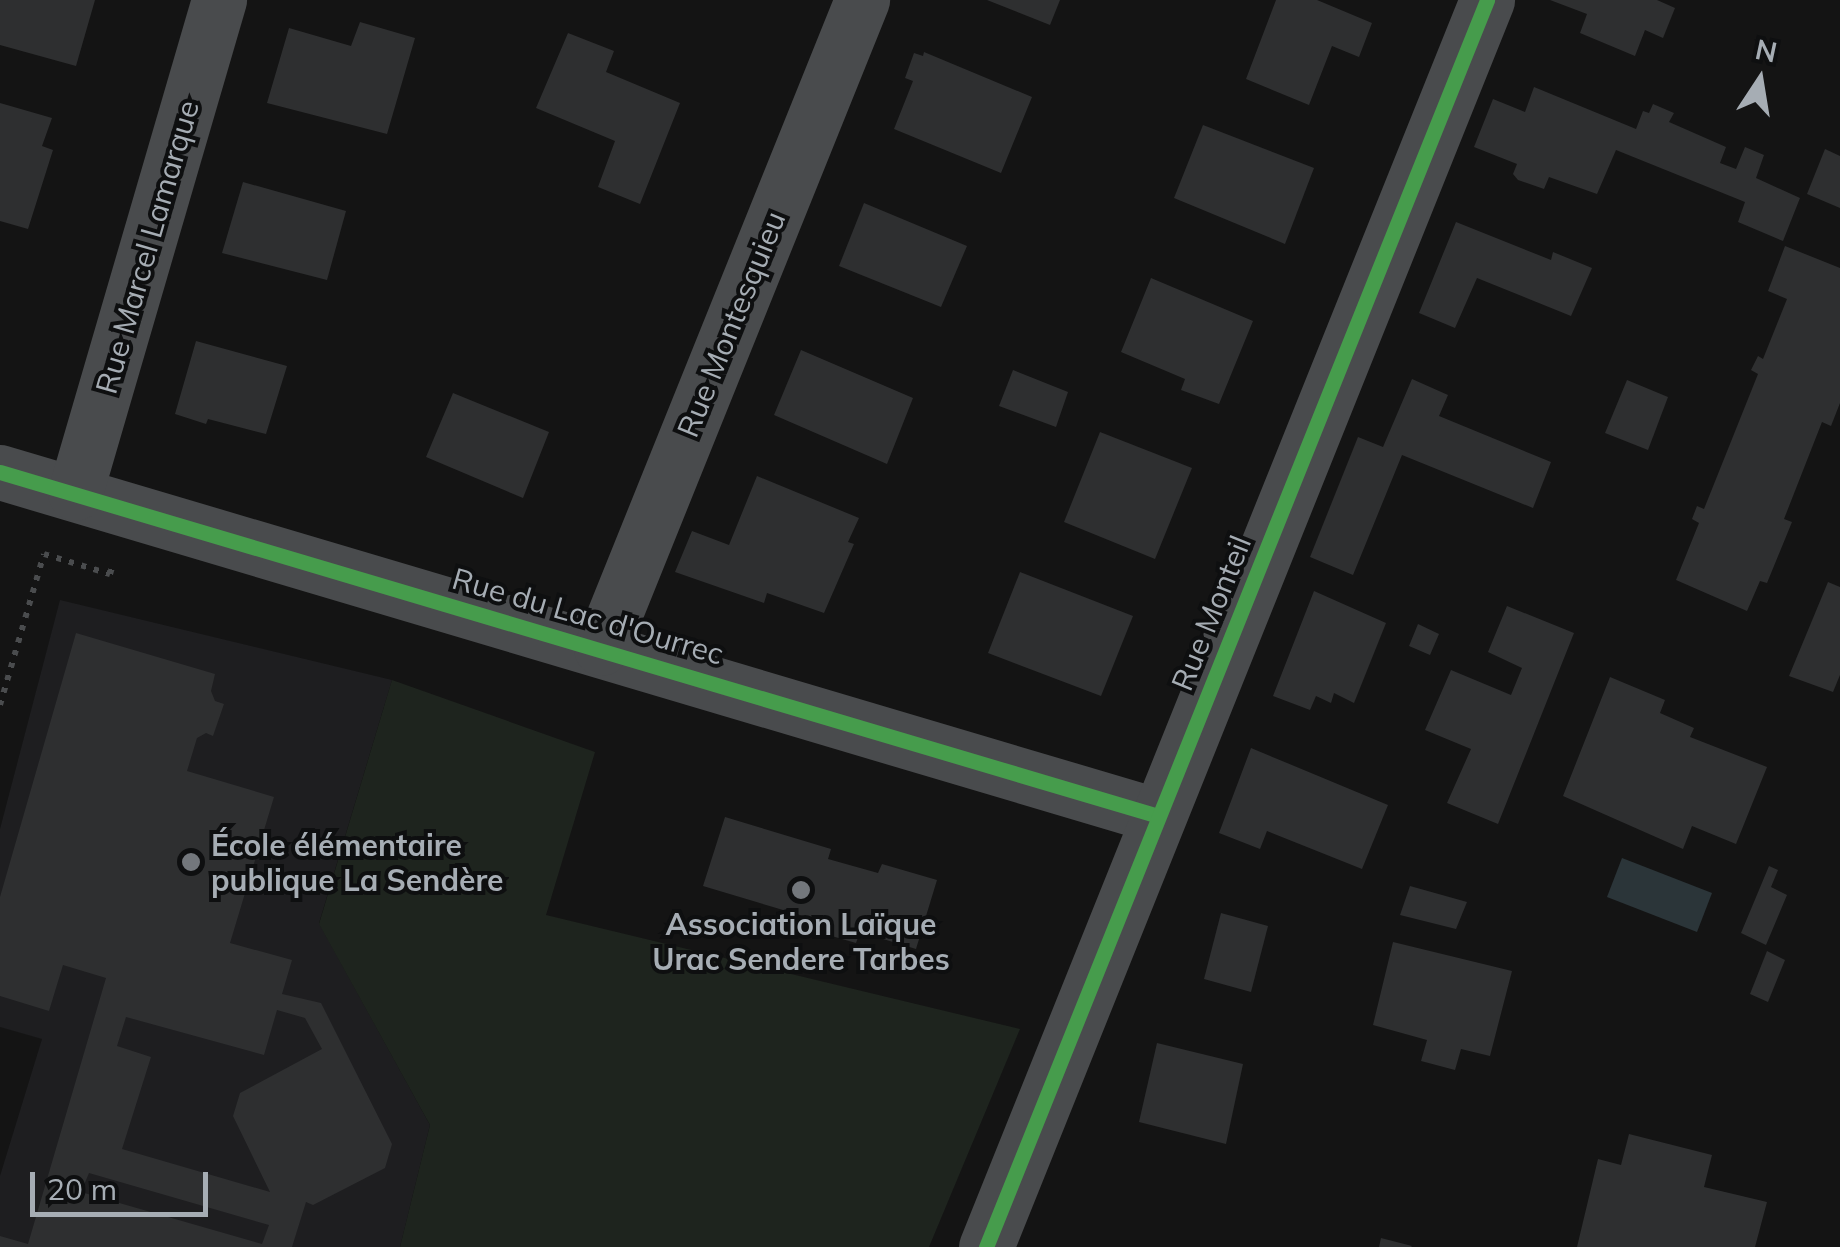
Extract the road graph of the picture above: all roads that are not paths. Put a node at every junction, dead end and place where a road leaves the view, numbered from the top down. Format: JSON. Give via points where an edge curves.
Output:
{"nodes":[{"id":1,"x":219,"y":0,"type":"edge"},
{"id":2,"x":862,"y":0,"type":"edge"},
{"id":3,"x":1487,"y":0,"type":"edge"},
{"id":4,"x":0,"y":472,"type":"edge"},
{"id":5,"x":75,"y":493,"type":"junction"},
{"id":6,"x":602,"y":648,"type":"junction"},
{"id":7,"x":1158,"y":816,"type":"junction"},
{"id":8,"x":986,"y":1247,"type":"edge"}],
"edges":[{"from":1,"to":5,"type":"street","name":"Rue Marcel Lamarque"},
{"from":2,"to":6,"type":"street","name":"Rue Montesquieu"},
{"from":3,"to":7,"type":"street","name":"Rue Monteil"},
{"from":4,"to":5,"type":"street","name":"Rue du Lac d'Ourrec"},
{"from":5,"to":6,"type":"street","name":"Rue du Lac d'Ourrec"},
{"from":6,"to":7,"type":"street","name":"Rue du Lac d'Ourrec"},
{"from":7,"to":8,"type":"street","name":"Rue Monteil"}]}
